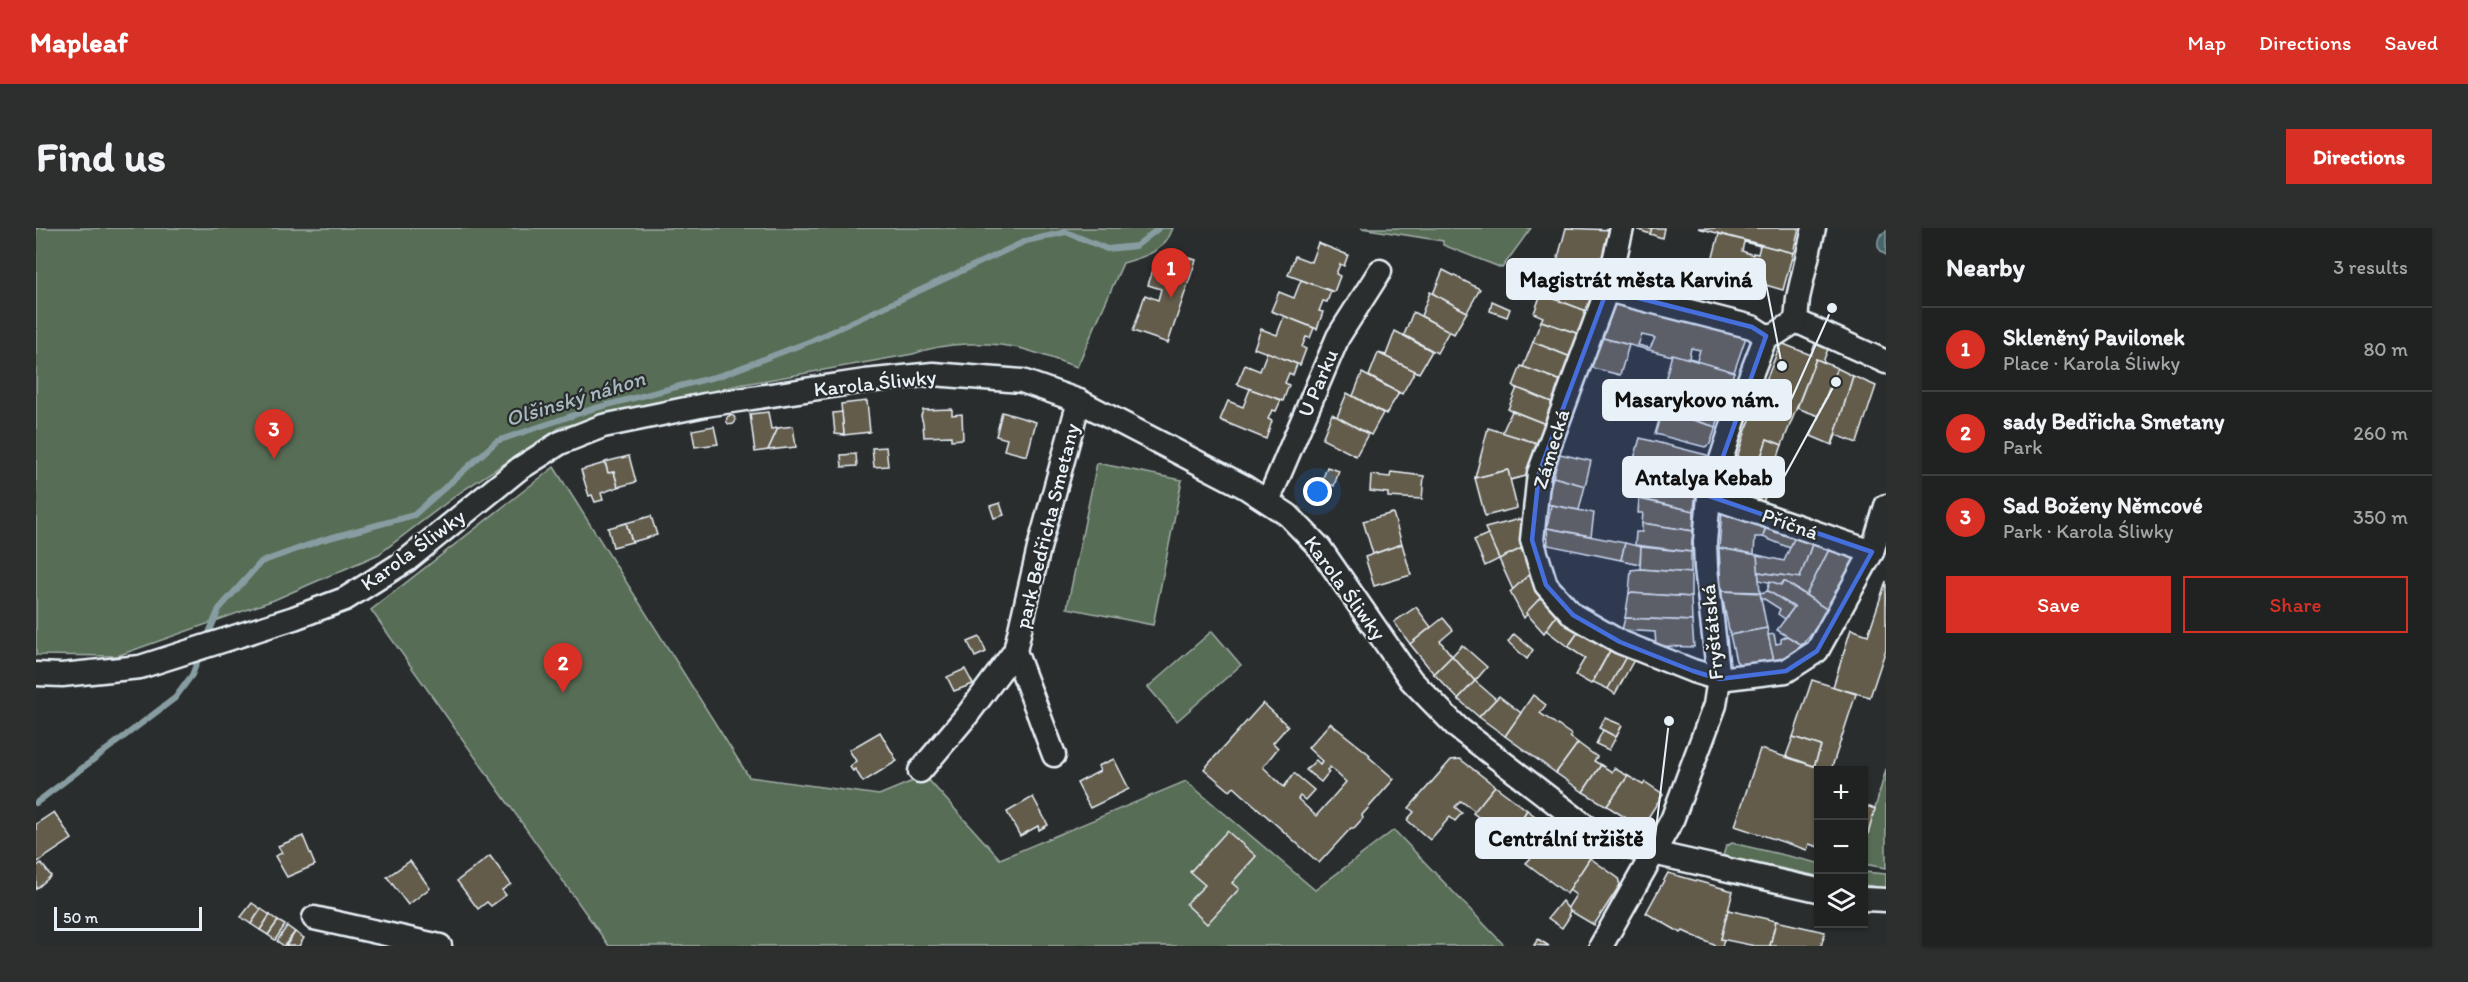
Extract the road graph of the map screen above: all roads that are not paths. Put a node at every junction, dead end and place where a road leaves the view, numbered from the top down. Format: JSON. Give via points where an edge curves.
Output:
{"nodes":[{"id":1,"x":1622,"y":228,"type":"edge"},
{"id":2,"x":1814,"y":228,"type":"edge"},
{"id":3,"x":1380,"y":271,"type":"dead end"},
{"id":4,"x":1607,"y":290,"type":"junction"},
{"id":5,"x":1797,"y":321,"type":"junction"},
{"id":6,"x":1766,"y":336,"type":"junction"},
{"id":7,"x":1886,"y":362,"type":"edge"},
{"id":8,"x":1079,"y":401,"type":"junction"},
{"id":9,"x":1709,"y":496,"type":"junction"},
{"id":10,"x":1268,"y":501,"type":"junction"},
{"id":11,"x":1886,"y":506,"type":"edge"},
{"id":12,"x":1872,"y":552,"type":"junction"},
{"id":13,"x":1015,"y":651,"type":"junction"},
{"id":14,"x":36,"y":674,"type":"edge"},
{"id":15,"x":1719,"y":679,"type":"junction"},
{"id":16,"x":1054,"y":755,"type":"dead end"},
{"id":17,"x":920,"y":771,"type":"dead end"},
{"id":18,"x":1653,"y":853,"type":"junction"},
{"id":19,"x":1814,"y":889,"type":"edge"},
{"id":20,"x":1868,"y":899,"type":"edge"},
{"id":21,"x":1886,"y":900,"type":"edge"},
{"id":22,"x":314,"y":918,"type":"dead end"},
{"id":23,"x":440,"y":946,"type":"edge"},
{"id":24,"x":1601,"y":946,"type":"edge"}],
"edges":[{"from":1,"to":4,"type":"street","name":"Zámecká"},
{"from":2,"to":5,"type":"street","via":[[1798,298]]},
{"from":3,"to":10,"type":"street","name":"U Parku","via":[[1338,337]]},
{"from":4,"to":6,"type":"street","via":[[1752,327]]},
{"from":4,"to":15,"type":"street","name":"Zámecká","via":[[1539,473],[1532,540],[1546,585],[1573,615],[1620,642]]},
{"from":5,"to":6,"type":"street"},
{"from":5,"to":7,"type":"street"},
{"from":6,"to":9,"type":"street","name":"Fryštátská"},
{"from":8,"to":10,"type":"street","name":"Karola Śliwky"},
{"from":8,"to":13,"type":"street","name":"park Bedřicha Smetany"},
{"from":8,"to":14,"type":"street","name":"Karola Śliwky","via":[[1022,381],[933,374],[716,403],[603,426],[560,443],[519,469],[407,560],[345,599],[140,667]]},
{"from":9,"to":12,"type":"street","name":"Příčná"},
{"from":9,"to":15,"type":"street","name":"Fryštátská","via":[[1706,568]]},
{"from":10,"to":18,"type":"street","name":"Karola Śliwky","via":[[1320,548],[1411,680],[1458,728],[1596,834]]},
{"from":11,"to":12,"type":"street"},
{"from":12,"to":15,"type":"street","via":[[1818,651],[1786,671]]},
{"from":13,"to":16,"type":"street","name":"park Bedřicha Smetany"},
{"from":13,"to":17,"type":"street","name":"park Bedřicha Smetany"},
{"from":15,"to":18,"type":"street","name":"Fryštátská","via":[[1715,705],[1687,783]]},
{"from":18,"to":19,"type":"street","name":"Karola Śliwky"},
{"from":18,"to":24,"type":"street","name":"Fryštátská"},
{"from":20,"to":21,"type":"street"},
{"from":22,"to":23,"type":"street"}]}
